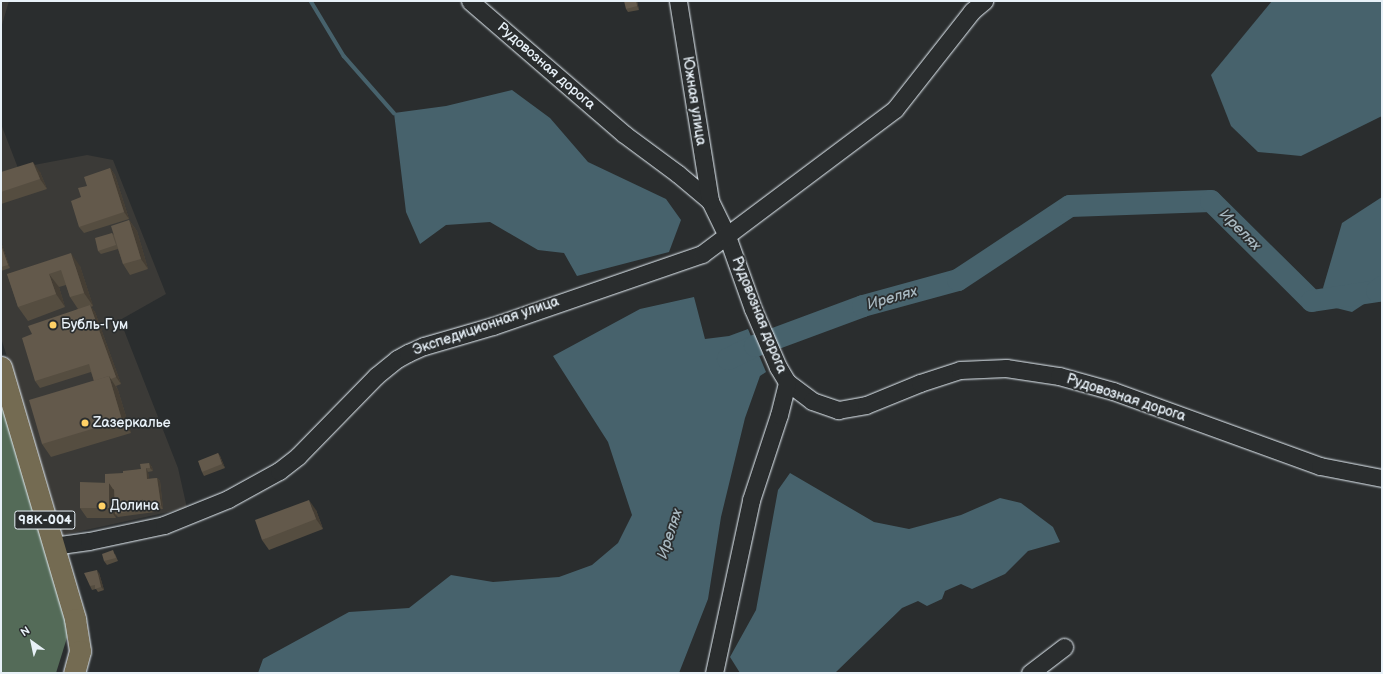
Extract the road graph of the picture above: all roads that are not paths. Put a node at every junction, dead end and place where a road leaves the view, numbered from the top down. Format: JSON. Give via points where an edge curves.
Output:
{"nodes":[{"id":1,"x":470,"y":1,"type":"edge"},
{"id":2,"x":678,"y":1,"type":"edge"},
{"id":3,"x":984,"y":1,"type":"edge"},
{"id":4,"x":710,"y":201,"type":"junction"},
{"id":5,"x":727,"y":236,"type":"junction"},
{"id":6,"x":1,"y":367,"type":"edge"},
{"id":7,"x":787,"y":382,"type":"junction"},
{"id":8,"x":1382,"y":478,"type":"edge"},
{"id":9,"x":53,"y":546,"type":"junction"},
{"id":10,"x":1064,"y":647,"type":"dead end"},
{"id":11,"x":74,"y":673,"type":"edge"},
{"id":12,"x":714,"y":673,"type":"edge"},
{"id":13,"x":1030,"y":673,"type":"edge"}],
"edges":[{"from":1,"to":4,"type":"street","name":"Рудовозная дорога","via":[[624,134]]},
{"from":2,"to":4,"type":"street","name":"Южная улица"},
{"from":3,"to":5,"type":"street","name":"Экспедиционная улица","via":[[972,11],[895,109]]},
{"from":4,"to":5,"type":"street","name":"Рудовозная дорога"},
{"from":5,"to":7,"type":"street","name":"Рудовозная дорога","via":[[760,324]]},
{"from":5,"to":9,"type":"street","name":"Экспедиционная улица","via":[[702,254],[408,353],[376,376],[298,456],[278,471],[228,499],[164,525]]},
{"from":6,"to":9,"type":"main road","number":"98К-004"},
{"from":7,"to":8,"type":"street","name":"Рудовозная дорога","via":[[812,401],[838,410],[866,405],[920,382],[960,370],[1006,368],[1059,376],[1113,390],[1320,466]]},
{"from":7,"to":12,"type":"street","via":[[751,500]]},
{"from":9,"to":11,"type":"main road","number":"98К-004","via":[[76,625],[80,651]]},
{"from":10,"to":13,"type":"street"}]}
